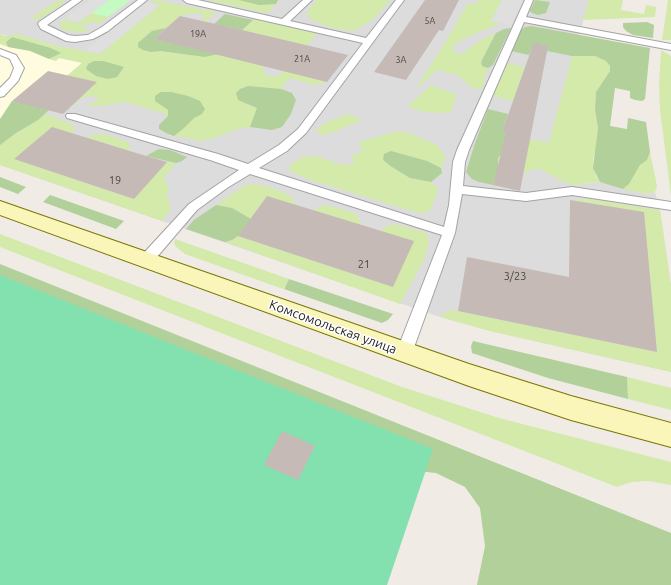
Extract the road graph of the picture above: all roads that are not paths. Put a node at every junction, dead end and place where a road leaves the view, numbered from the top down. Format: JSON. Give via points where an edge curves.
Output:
{"nodes":[{"id":1,"x":78,"y":0,"type":"edge"},
{"id":2,"x":143,"y":0,"type":"edge"},
{"id":3,"x":187,"y":0,"type":"edge"},
{"id":4,"x":308,"y":0,"type":"edge"},
{"id":5,"x":400,"y":0,"type":"edge"},
{"id":6,"x":529,"y":0,"type":"edge"},
{"id":7,"x":521,"y":19,"type":"junction"},
{"id":8,"x":284,"y":22,"type":"junction"},
{"id":9,"x":370,"y":42,"type":"junction"},
{"id":10,"x":671,"y":47,"type":"edge"},
{"id":11,"x":0,"y":52,"type":"edge"},
{"id":12,"x":0,"y":94,"type":"edge"},
{"id":13,"x":71,"y":116,"type":"dead end"},
{"id":14,"x":250,"y":169,"type":"junction"},
{"id":15,"x":456,"y":189,"type":"junction"},
{"id":16,"x":671,"y":206,"type":"edge"},
{"id":17,"x":0,"y":208,"type":"edge"},
{"id":18,"x":449,"y":233,"type":"junction"},
{"id":19,"x":146,"y":260,"type":"junction"},
{"id":20,"x":404,"y":353,"type":"junction"},
{"id":21,"x":671,"y":435,"type":"edge"}],
"edges":[{"from":1,"to":2,"type":"lane","via":[[42,24],[44,27],[66,38],[84,39],[105,29]]},
{"from":3,"to":8,"type":"lane"},
{"from":4,"to":8,"type":"lane"},
{"from":5,"to":9,"type":"lane"},
{"from":6,"to":7,"type":"lane"},
{"from":7,"to":10,"type":"lane"},
{"from":7,"to":15,"type":"lane","via":[[463,150]]},
{"from":8,"to":9,"type":"lane"},
{"from":9,"to":14,"type":"lane","via":[[302,131],[283,148]]},
{"from":11,"to":12,"type":"lane","via":[[13,57],[19,68],[14,79]]},
{"from":13,"to":14,"type":"lane"},
{"from":14,"to":18,"type":"lane"},
{"from":14,"to":19,"type":"lane","via":[[193,207]]},
{"from":15,"to":16,"type":"lane","via":[[526,197],[572,191]]},
{"from":15,"to":18,"type":"lane"},
{"from":17,"to":19,"type":"street","name":"Комсомольская улица"},
{"from":18,"to":20,"type":"lane"},
{"from":19,"to":20,"type":"street","name":"Комсомольская улица"},
{"from":20,"to":21,"type":"street","name":"Комсомольская улица","via":[[571,408]]}]}
